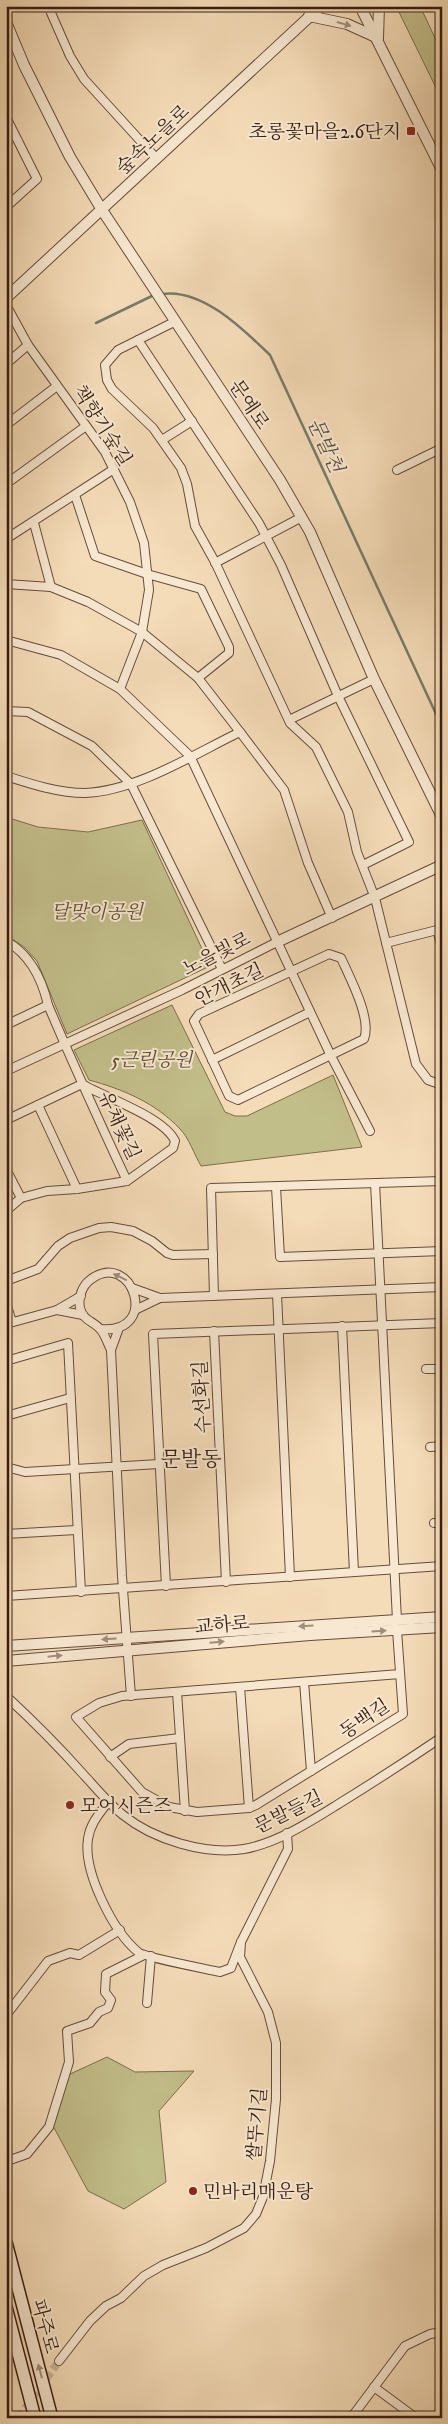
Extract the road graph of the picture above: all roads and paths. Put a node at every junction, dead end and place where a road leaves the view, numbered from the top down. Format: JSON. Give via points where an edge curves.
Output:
{"nodes":[{"id":1,"x":48,"y":6,"type":"edge"},
{"id":2,"x":314,"y":6,"type":"edge"},
{"id":3,"x":321,"y":6,"type":"edge"},
{"id":4,"x":360,"y":6,"type":"edge"},
{"id":5,"x":379,"y":6,"type":"edge"},
{"id":6,"x":309,"y":16,"type":"junction"},
{"id":7,"x":6,"y":22,"type":"edge"},
{"id":8,"x":378,"y":38,"type":"junction"},
{"id":9,"x":6,"y":117,"type":"edge"},
{"id":10,"x":156,"y":158,"type":"junction"},
{"id":11,"x":442,"y":170,"type":"edge"},
{"id":12,"x":6,"y":207,"type":"edge"},
{"id":13,"x":102,"y":210,"type":"junction"},
{"id":14,"x":6,"y":298,"type":"edge"},
{"id":15,"x":6,"y":306,"type":"edge"},
{"id":16,"x":174,"y":322,"type":"junction"},
{"id":17,"x":138,"y":340,"type":"junction"},
{"id":18,"x":28,"y":345,"type":"junction"},
{"id":19,"x":6,"y":364,"type":"edge"},
{"id":20,"x":57,"y":386,"type":"junction"},
{"id":21,"x":192,"y":421,"type":"junction"},
{"id":22,"x":6,"y":425,"type":"edge"},
{"id":23,"x":86,"y":426,"type":"junction"},
{"id":24,"x":162,"y":440,"type":"junction"},
{"id":25,"x":442,"y":448,"type":"edge"},
{"id":26,"x":114,"y":469,"type":"junction"},
{"id":27,"x":397,"y":470,"type":"dead end"},
{"id":28,"x":6,"y":484,"type":"edge"},
{"id":29,"x":75,"y":495,"type":"junction"},
{"id":30,"x":302,"y":517,"type":"junction"},
{"id":31,"x":34,"y":523,"type":"junction"},
{"id":32,"x":266,"y":536,"type":"junction"},
{"id":33,"x":6,"y":539,"type":"edge"},
{"id":34,"x":216,"y":562,"type":"junction"},
{"id":35,"x":147,"y":574,"type":"junction"},
{"id":36,"x":6,"y":584,"type":"edge"},
{"id":37,"x":50,"y":586,"type":"junction"},
{"id":38,"x":142,"y":632,"type":"junction"},
{"id":39,"x":6,"y":640,"type":"edge"},
{"id":40,"x":6,"y":657,"type":"edge"},
{"id":41,"x":198,"y":678,"type":"junction"},
{"id":42,"x":374,"y":679,"type":"junction"},
{"id":43,"x":6,"y":686,"type":"edge"},
{"id":44,"x":120,"y":689,"type":"junction"},
{"id":45,"x":338,"y":696,"type":"junction"},
{"id":46,"x":6,"y":711,"type":"edge"},
{"id":47,"x":289,"y":720,"type":"junction"},
{"id":48,"x":240,"y":732,"type":"junction"},
{"id":49,"x":190,"y":756,"type":"junction"},
{"id":50,"x":6,"y":776,"type":"edge"},
{"id":51,"x":131,"y":784,"type":"junction"},
{"id":52,"x":442,"y":817,"type":"edge"},
{"id":53,"x":363,"y":865,"type":"junction"},
{"id":54,"x":442,"y":865,"type":"edge"},
{"id":55,"x":375,"y":898,"type":"junction"},
{"id":56,"x":332,"y":918,"type":"junction"},
{"id":57,"x":6,"y":941,"type":"edge"},
{"id":58,"x":277,"y":942,"type":"junction"},
{"id":59,"x":386,"y":943,"type":"junction"},
{"id":60,"x":442,"y":947,"type":"edge"},
{"id":61,"x":222,"y":969,"type":"junction"},
{"id":62,"x":292,"y":972,"type":"junction"},
{"id":63,"x":48,"y":1005,"type":"junction"},
{"id":64,"x":310,"y":1012,"type":"junction"},
{"id":65,"x":6,"y":1025,"type":"edge"},
{"id":66,"x":65,"y":1045,"type":"junction"},
{"id":67,"x":331,"y":1056,"type":"junction"},
{"id":68,"x":212,"y":1060,"type":"junction"},
{"id":69,"x":6,"y":1071,"type":"edge"},
{"id":70,"x":82,"y":1084,"type":"junction"},
{"id":71,"x":442,"y":1085,"type":"edge"},
{"id":72,"x":38,"y":1104,"type":"junction"},
{"id":73,"x":6,"y":1120,"type":"edge"},
{"id":74,"x":370,"y":1131,"type":"dead end"},
{"id":75,"x":6,"y":1170,"type":"edge"},
{"id":76,"x":128,"y":1181,"type":"junction"},
{"id":77,"x":442,"y":1181,"type":"edge"},
{"id":78,"x":375,"y":1184,"type":"junction"},
{"id":79,"x":276,"y":1186,"type":"junction"},
{"id":80,"x":77,"y":1189,"type":"junction"},
{"id":81,"x":21,"y":1198,"type":"junction"},
{"id":82,"x":6,"y":1211,"type":"edge"},
{"id":83,"x":442,"y":1250,"type":"edge"},
{"id":84,"x":213,"y":1254,"type":"junction"},
{"id":85,"x":379,"y":1254,"type":"junction"},
{"id":86,"x":6,"y":1281,"type":"edge"},
{"id":87,"x":132,"y":1288,"type":"junction"},
{"id":88,"x":442,"y":1288,"type":"edge"},
{"id":89,"x":381,"y":1290,"type":"junction"},
{"id":90,"x":277,"y":1294,"type":"junction"},
{"id":91,"x":81,"y":1296,"type":"junction"},
{"id":92,"x":214,"y":1296,"type":"junction"},
{"id":93,"x":160,"y":1298,"type":"junction"},
{"id":94,"x":6,"y":1303,"type":"edge"},
{"id":95,"x":57,"y":1310,"type":"junction"},
{"id":96,"x":135,"y":1310,"type":"junction"},
{"id":97,"x":83,"y":1315,"type":"junction"},
{"id":98,"x":9,"y":1323,"type":"edge"},
{"id":99,"x":442,"y":1323,"type":"edge"},
{"id":100,"x":382,"y":1325,"type":"junction"},
{"id":101,"x":342,"y":1326,"type":"junction"},
{"id":102,"x":119,"y":1328,"type":"junction"},
{"id":103,"x":100,"y":1329,"type":"junction"},
{"id":104,"x":277,"y":1329,"type":"junction"},
{"id":105,"x":214,"y":1331,"type":"junction"},
{"id":106,"x":111,"y":1350,"type":"junction"},
{"id":107,"x":6,"y":1360,"type":"edge"},
{"id":108,"x":426,"y":1369,"type":"dead end"},
{"id":109,"x":442,"y":1369,"type":"edge"},
{"id":110,"x":70,"y":1398,"type":"junction"},
{"id":111,"x":6,"y":1416,"type":"edge"},
{"id":112,"x":442,"y":1446,"type":"edge"},
{"id":113,"x":430,"y":1447,"type":"dead end"},
{"id":114,"x":158,"y":1464,"type":"junction"},
{"id":115,"x":117,"y":1466,"type":"junction"},
{"id":116,"x":6,"y":1467,"type":"edge"},
{"id":117,"x":73,"y":1469,"type":"junction"},
{"id":118,"x":76,"y":1530,"type":"junction"},
{"id":119,"x":6,"y":1534,"type":"edge"},
{"id":120,"x":442,"y":1566,"type":"edge"},
{"id":121,"x":394,"y":1570,"type":"junction"},
{"id":122,"x":354,"y":1572,"type":"junction"},
{"id":123,"x":290,"y":1577,"type":"junction"},
{"id":124,"x":226,"y":1582,"type":"junction"},
{"id":125,"x":166,"y":1586,"type":"junction"},
{"id":126,"x":124,"y":1589,"type":"junction"},
{"id":127,"x":80,"y":1592,"type":"junction"},
{"id":128,"x":6,"y":1596,"type":"edge"},
{"id":129,"x":442,"y":1617,"type":"edge"},
{"id":130,"x":397,"y":1625,"type":"junction"},
{"id":131,"x":442,"y":1627,"type":"edge"},
{"id":132,"x":128,"y":1638,"type":"junction"},
{"id":133,"x":6,"y":1646,"type":"edge"},
{"id":134,"x":129,"y":1649,"type":"junction"},
{"id":135,"x":6,"y":1661,"type":"edge"},
{"id":136,"x":400,"y":1674,"type":"junction"},
{"id":137,"x":304,"y":1682,"type":"junction"},
{"id":138,"x":240,"y":1687,"type":"junction"},
{"id":139,"x":176,"y":1692,"type":"junction"},
{"id":140,"x":6,"y":1696,"type":"edge"},
{"id":141,"x":132,"y":1696,"type":"junction"},
{"id":142,"x":180,"y":1738,"type":"junction"},
{"id":143,"x":442,"y":1738,"type":"edge"},
{"id":144,"x":110,"y":1757,"type":"junction"},
{"id":145,"x":311,"y":1771,"type":"junction"},
{"id":146,"x":108,"y":1802,"type":"junction"},
{"id":147,"x":249,"y":1808,"type":"junction"},
{"id":148,"x":185,"y":1811,"type":"junction"},
{"id":149,"x":287,"y":1833,"type":"junction"},
{"id":150,"x":120,"y":1930,"type":"junction"},
{"id":151,"x":241,"y":1942,"type":"junction"},
{"id":152,"x":148,"y":1955,"type":"junction"},
{"id":153,"x":147,"y":2002,"type":"dead end"},
{"id":154,"x":7,"y":2014,"type":"edge"},
{"id":155,"x":10,"y":2160,"type":"dead end"},
{"id":156,"x":6,"y":2242,"type":"edge"},
{"id":157,"x":6,"y":2307,"type":"edge"},
{"id":158,"x":442,"y":2332,"type":"edge"},
{"id":159,"x":59,"y":2361,"type":"tunnel mouth"},
{"id":160,"x":374,"y":2387,"type":"junction"},
{"id":161,"x":35,"y":2418,"type":"edge"},
{"id":162,"x":52,"y":2418,"type":"edge"},
{"id":163,"x":351,"y":2418,"type":"edge"},
{"id":164,"x":416,"y":2418,"type":"edge"}],
"edges":[{"from":1,"to":10,"type":"street","via":[[84,79]]},
{"from":2,"to":6,"type":"street"},
{"from":3,"to":6,"type":"street","name":"숲속노을로"},
{"from":4,"to":8,"type":"street"},
{"from":5,"to":8,"type":"street"},
{"from":6,"to":8,"type":"street","one_way":true,"via":[[348,24]]},
{"from":6,"to":10,"type":"street","name":"숲속노을로"},
{"from":7,"to":13,"type":"street","name":"문예로","via":[[66,149]]},
{"from":8,"to":11,"type":"street"},
{"from":9,"to":12,"type":"street","via":[[37,179]]},
{"from":10,"to":13,"type":"street","name":"숲속노을로"},
{"from":13,"to":14,"type":"street","name":"숲속노을로"},
{"from":13,"to":16,"type":"street","name":"문예로"},
{"from":15,"to":18,"type":"street","name":"책향기숲길"},
{"from":16,"to":17,"type":"street"},
{"from":16,"to":30,"type":"street","name":"문예로"},
{"from":17,"to":21,"type":"street"},
{"from":17,"to":24,"type":"street","via":[[112,355],[105,365],[105,372],[118,396],[154,428]]},
{"from":18,"to":19,"type":"street"},
{"from":18,"to":20,"type":"street","name":"책향기숲길"},
{"from":20,"to":22,"type":"street"},
{"from":20,"to":23,"type":"street","name":"책향기숲길"},
{"from":21,"to":24,"type":"street"},
{"from":21,"to":32,"type":"street"},
{"from":23,"to":26,"type":"street","name":"책향기숲길"},
{"from":23,"to":28,"type":"street"},
{"from":24,"to":34,"type":"street","via":[[184,476],[192,519]]},
{"from":25,"to":27,"type":"street"},
{"from":26,"to":29,"type":"street"},
{"from":26,"to":35,"type":"street","name":"책향기숲길","via":[[144,543]]},
{"from":29,"to":31,"type":"street"},
{"from":29,"to":35,"type":"street","via":[[95,556]]},
{"from":30,"to":32,"type":"street"},
{"from":30,"to":42,"type":"street","name":"문예로"},
{"from":31,"to":33,"type":"street"},
{"from":31,"to":37,"type":"street"},
{"from":32,"to":34,"type":"street"},
{"from":32,"to":45,"type":"street"},
{"from":34,"to":47,"type":"street"},
{"from":35,"to":38,"type":"street","name":"책향기숲길","via":[[149,590]]},
{"from":35,"to":41,"type":"street","via":[[201,589],[229,653]]},
{"from":36,"to":37,"type":"street"},
{"from":37,"to":38,"type":"street","via":[[88,602]]},
{"from":38,"to":41,"type":"street"},
{"from":38,"to":44,"type":"street","name":"책향기숲길"},
{"from":39,"to":44,"type":"street","via":[[61,656]]},
{"from":40,"to":43,"type":"street"},
{"from":41,"to":48,"type":"street"},
{"from":42,"to":45,"type":"street"},
{"from":42,"to":52,"type":"street","name":"문예로"},
{"from":44,"to":49,"type":"street"},
{"from":45,"to":47,"type":"street"},
{"from":45,"to":53,"type":"street","via":[[409,842]]},
{"from":46,"to":51,"type":"street","via":[[28,712],[92,746]]},
{"from":47,"to":53,"type":"street","via":[[319,753],[348,812]]},
{"from":48,"to":49,"type":"street"},
{"from":48,"to":56,"type":"street","via":[[284,790],[308,863]]},
{"from":49,"to":51,"type":"street"},
{"from":49,"to":58,"type":"street"},
{"from":50,"to":51,"type":"street","via":[[49,789],[85,793]]},
{"from":51,"to":61,"type":"street"},
{"from":53,"to":55,"type":"street"},
{"from":54,"to":55,"type":"street","name":"노을빛로"},
{"from":55,"to":56,"type":"street","name":"노을빛로"},
{"from":55,"to":59,"type":"street"},
{"from":56,"to":58,"type":"street","name":"노을빛로"},
{"from":57,"to":63,"type":"street","name":"유채꽃길","via":[[19,948],[34,967]]},
{"from":58,"to":61,"type":"street","name":"노을빛로"},
{"from":58,"to":62,"type":"street"},
{"from":59,"to":60,"type":"street","via":[[436,930]]},
{"from":59,"to":71,"type":"street","via":[[416,1064],[428,1080]]},
{"from":61,"to":66,"type":"street","name":"노을빛로"},
{"from":62,"to":64,"type":"street","name":"안개초길"},
{"from":62,"to":67,"type":"street","name":"안개초길","via":[[329,954],[341,958],[358,997],[367,1032],[364,1040]]},
{"from":62,"to":68,"type":"street","name":"안개초길","via":[[199,1014],[194,1021]]},
{"from":63,"to":65,"type":"street"},
{"from":63,"to":66,"type":"street","name":"유채꽃길"},
{"from":64,"to":67,"type":"street","name":"안개초길"},
{"from":64,"to":68,"type":"street"},
{"from":66,"to":69,"type":"street","name":"노을빛로"},
{"from":66,"to":70,"type":"street","name":"유채꽃길"},
{"from":67,"to":68,"type":"street","name":"안개초길","via":[[238,1100],[229,1096]]},
{"from":67,"to":74,"type":"street"},
{"from":70,"to":72,"type":"street","name":"유채꽃길"},
{"from":70,"to":76,"type":"street","name":"유채꽃길"},
{"from":70,"to":76,"type":"street","name":"유채꽃길","via":[[154,1119],[172,1134],[173,1148]]},
{"from":72,"to":73,"type":"street","name":"유채꽃길"},
{"from":72,"to":80,"type":"street"},
{"from":75,"to":81,"type":"street"},
{"from":76,"to":80,"type":"street","name":"유채꽃길"},
{"from":77,"to":78,"type":"street"},
{"from":78,"to":79,"type":"street"},
{"from":78,"to":85,"type":"street"},
{"from":79,"to":84,"type":"street","via":[[211,1188]]},
{"from":79,"to":85,"type":"street","via":[[280,1257]]},
{"from":80,"to":81,"type":"street","name":"유채꽃길","via":[[47,1191]]},
{"from":81,"to":82,"type":"street","name":"유채꽃길"},
{"from":83,"to":85,"type":"street"},
{"from":84,"to":86,"type":"street","via":[[167,1253],[133,1231],[99,1228],[70,1238],[58,1246],[38,1269]]},
{"from":84,"to":92,"type":"street"},
{"from":85,"to":89,"type":"street"},
{"from":87,"to":91,"type":"street","one_way":true,"via":[[122,1277],[104,1273],[87,1282]]},
{"from":87,"to":93,"type":"street"},
{"from":87,"to":96,"type":"street"},
{"from":88,"to":89,"type":"street"},
{"from":89,"to":90,"type":"street"},
{"from":89,"to":100,"type":"street"},
{"from":90,"to":92,"type":"street"},
{"from":90,"to":104,"type":"street"},
{"from":91,"to":95,"type":"street"},
{"from":91,"to":97,"type":"street"},
{"from":92,"to":93,"type":"street"},
{"from":93,"to":96,"type":"street"},
{"from":94,"to":98,"type":"street"},
{"from":95,"to":97,"type":"street"},
{"from":95,"to":98,"type":"street"},
{"from":96,"to":102,"type":"street"},
{"from":97,"to":103,"type":"street"},
{"from":99,"to":100,"type":"street"},
{"from":100,"to":101,"type":"street"},
{"from":100,"to":121,"type":"street"},
{"from":101,"to":104,"type":"street"},
{"from":101,"to":122,"type":"street"},
{"from":102,"to":103,"type":"street"},
{"from":102,"to":106,"type":"street"},
{"from":103,"to":106,"type":"street"},
{"from":104,"to":105,"type":"street"},
{"from":104,"to":123,"type":"street"},
{"from":105,"to":114,"type":"street","via":[[153,1334]]},
{"from":105,"to":124,"type":"street","name":"수선화길"},
{"from":106,"to":115,"type":"street"},
{"from":107,"to":110,"type":"street","via":[[68,1343]]},
{"from":108,"to":109,"type":"street"},
{"from":110,"to":111,"type":"street"},
{"from":110,"to":117,"type":"street"},
{"from":112,"to":113,"type":"street"},
{"from":114,"to":115,"type":"street"},
{"from":114,"to":125,"type":"street"},
{"from":115,"to":117,"type":"street"},
{"from":115,"to":126,"type":"street"},
{"from":116,"to":117,"type":"street","via":[[25,1472]]},
{"from":117,"to":118,"type":"street"},
{"from":118,"to":119,"type":"street"},
{"from":118,"to":127,"type":"street"},
{"from":120,"to":121,"type":"street"},
{"from":121,"to":122,"type":"street"},
{"from":121,"to":130,"type":"street"},
{"from":122,"to":123,"type":"street"},
{"from":123,"to":124,"type":"street"},
{"from":124,"to":125,"type":"street"},
{"from":125,"to":126,"type":"street"},
{"from":126,"to":127,"type":"street"},
{"from":126,"to":132,"type":"street"},
{"from":127,"to":128,"type":"street"},
{"from":129,"to":130,"type":"street","name":"교하로"},
{"from":130,"to":131,"type":"street","name":"교하로"},
{"from":130,"to":132,"type":"street","name":"교하로","one_way":true},
{"from":134,"to":130,"type":"street","name":"교하로","one_way":true},
{"from":130,"to":136,"type":"street","name":"동백길"},
{"from":132,"to":133,"type":"street","name":"교하로","one_way":true},
{"from":132,"to":134,"type":"street"},
{"from":135,"to":134,"type":"street","name":"교하로","one_way":true},
{"from":134,"to":141,"type":"street"},
{"from":136,"to":137,"type":"street","name":"동백길"},
{"from":136,"to":145,"type":"street","name":"동백길","via":[[403,1714]]},
{"from":137,"to":138,"type":"street","name":"동백길"},
{"from":137,"to":145,"type":"street","name":"동백길"},
{"from":138,"to":139,"type":"street","name":"동백길"},
{"from":138,"to":147,"type":"street"},
{"from":139,"to":141,"type":"street","name":"동백길"},
{"from":139,"to":142,"type":"street"},
{"from":140,"to":146,"type":"street","name":"문발들길"},
{"from":141,"to":144,"type":"street","name":"동백길","via":[[99,1703],[76,1717]]},
{"from":142,"to":144,"type":"street","via":[[129,1744]]},
{"from":142,"to":148,"type":"street"},
{"from":143,"to":149,"type":"street","name":"문발들길"},
{"from":144,"to":148,"type":"street","name":"동백길","via":[[147,1796]]},
{"from":145,"to":147,"type":"street","name":"동백길"},
{"from":146,"to":149,"type":"street","name":"문발들길","via":[[141,1828],[199,1847],[244,1849]]},
{"from":146,"to":150,"type":"street","via":[[92,1823],[87,1840],[92,1878]]},
{"from":147,"to":148,"type":"street","name":"동백길"},
{"from":149,"to":151,"type":"street","via":[[288,1849]]},
{"from":150,"to":152,"type":"street","via":[[139,1954]]},
{"from":150,"to":154,"type":"street","via":[[79,1955],[70,1954],[48,1961]]},
{"from":151,"to":152,"type":"street","via":[[231,1968],[220,1972]]},
{"from":151,"to":159,"type":"street","name":"쌀뚜기길","via":[[240,1957],[268,2012],[276,2043],[276,2099],[264,2197],[244,2228],[163,2265],[106,2306]]},
{"from":152,"to":153,"type":"street"},
{"from":152,"to":155,"type":"street","via":[[106,1974],[105,1992],[111,2000],[108,2008],[99,2012],[90,2023],[67,2031],[69,2062],[49,2127],[28,2154]]},
{"from":162,"to":156,"type":"main road","name":"파주로","one_way":true},
{"from":157,"to":161,"type":"main road","name":"파주로"},
{"from":158,"to":160,"type":"street","via":[[405,2346]]},
{"from":160,"to":163,"type":"street"},
{"from":160,"to":164,"type":"street"}]}
